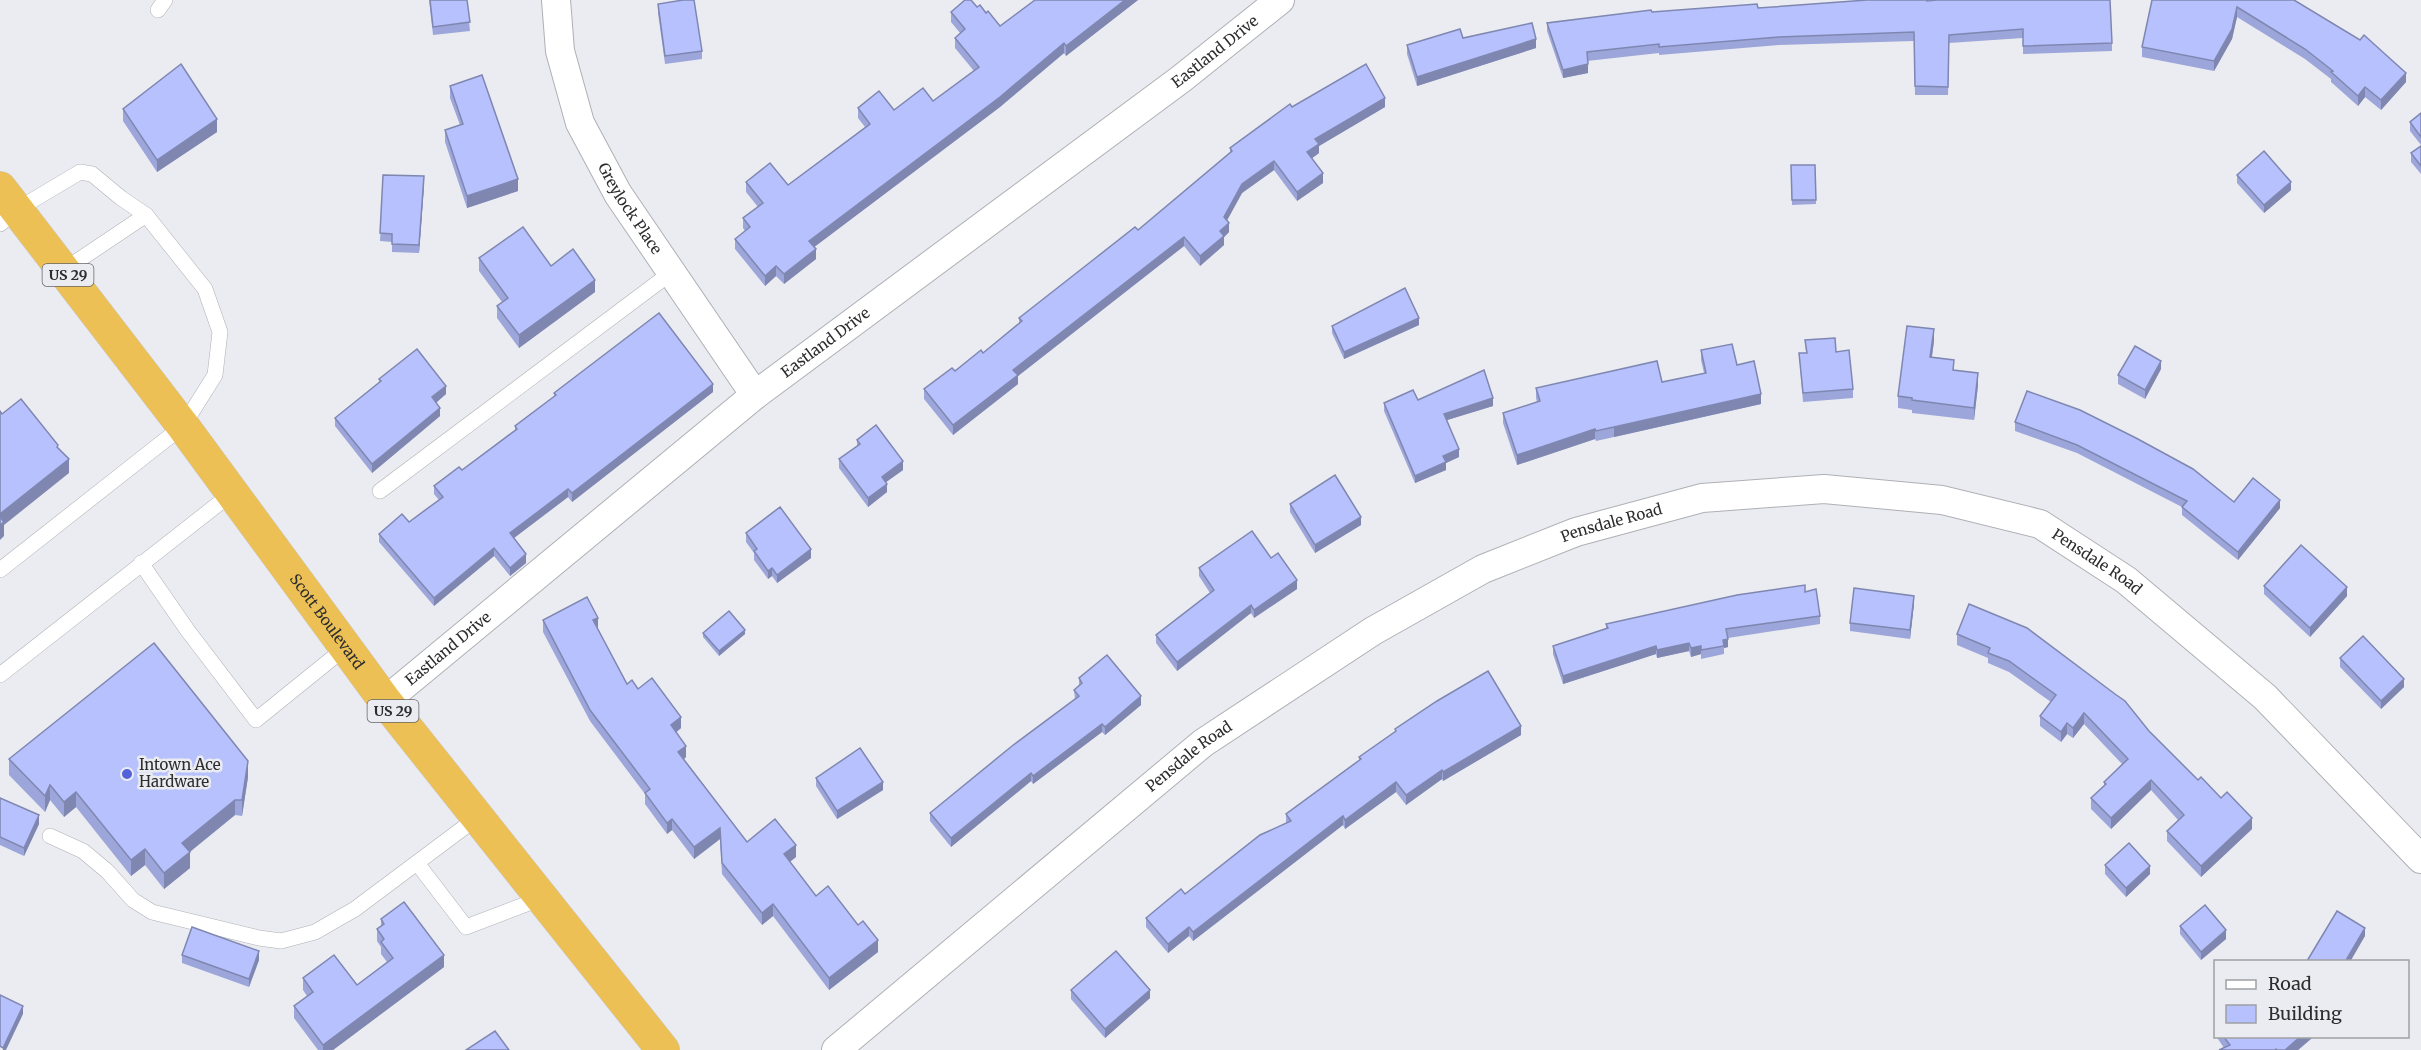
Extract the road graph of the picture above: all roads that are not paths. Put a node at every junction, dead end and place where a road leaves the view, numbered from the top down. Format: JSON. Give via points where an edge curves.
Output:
{"nodes":[{"id":1,"x":556,"y":0,"type":"edge"},
{"id":2,"x":1280,"y":0,"type":"edge"},
{"id":3,"x":6,"y":207,"type":"edge"},
{"id":4,"x":146,"y":214,"type":"junction"},
{"id":5,"x":64,"y":270,"type":"junction"},
{"id":6,"x":672,"y":272,"type":"junction"},
{"id":7,"x":755,"y":395,"type":"junction"},
{"id":8,"x":183,"y":426,"type":"junction"},
{"id":9,"x":380,"y":491,"type":"dead end"},
{"id":10,"x":231,"y":494,"type":"junction"},
{"id":11,"x":141,"y":563,"type":"junction"},
{"id":12,"x":0,"y":570,"type":"edge"},
{"id":13,"x":345,"y":648,"type":"junction"},
{"id":14,"x":0,"y":675,"type":"edge"},
{"id":15,"x":385,"y":701,"type":"junction"},
{"id":16,"x":478,"y":817,"type":"junction"},
{"id":17,"x":51,"y":836,"type":"dead end"},
{"id":18,"x":2421,"y":859,"type":"edge"},
{"id":19,"x":417,"y":863,"type":"junction"},
{"id":20,"x":542,"y":898,"type":"junction"},
{"id":21,"x":663,"y":1050,"type":"edge"},
{"id":22,"x":836,"y":1050,"type":"edge"}],
"edges":[{"from":1,"to":6,"type":"street","name":"Greylock Place","via":[[560,51],[580,123],[618,194]]},
{"from":2,"to":7,"type":"street","name":"Eastland Drive","via":[[1181,79]]},
{"from":3,"to":4,"type":"lane","via":[[80,172],[92,174]]},
{"from":3,"to":5,"type":"highway","name":"Scott Boulevard","number":"US 29"},
{"from":4,"to":5,"type":"lane"},
{"from":4,"to":8,"type":"lane","via":[[206,289],[220,332],[215,375]]},
{"from":5,"to":8,"type":"highway","name":"Scott Boulevard","number":"US 29"},
{"from":6,"to":7,"type":"street","name":"Greylock Place"},
{"from":6,"to":9,"type":"lane"},
{"from":7,"to":15,"type":"street","name":"Eastland Drive"},
{"from":8,"to":10,"type":"highway","name":"Scott Boulevard","number":"US 29"},
{"from":8,"to":12,"type":"lane"},
{"from":10,"to":11,"type":"lane"},
{"from":10,"to":13,"type":"highway","name":"Scott Boulevard","number":"US 29"},
{"from":11,"to":13,"type":"lane","via":[[256,720]]},
{"from":11,"to":14,"type":"lane"},
{"from":13,"to":15,"type":"highway","name":"Scott Boulevard","number":"US 29"},
{"from":15,"to":16,"type":"highway","name":"Scott Boulevard","number":"US 29"},
{"from":16,"to":19,"type":"lane"},
{"from":16,"to":20,"type":"highway","name":"Scott Boulevard","number":"US 29"},
{"from":17,"to":19,"type":"lane","via":[[83,851],[133,900],[152,912],[281,941],[315,932],[356,909]]},
{"from":18,"to":22,"type":"street","name":"Pensdale Road","via":[[2265,697],[2126,580],[2040,524],[1942,500],[1824,489],[1702,498],[1576,532],[1483,569],[1373,631],[1203,742]]},
{"from":19,"to":20,"type":"lane","via":[[466,927]]},
{"from":20,"to":21,"type":"highway","name":"Scott Boulevard","number":"US 29"}]}
